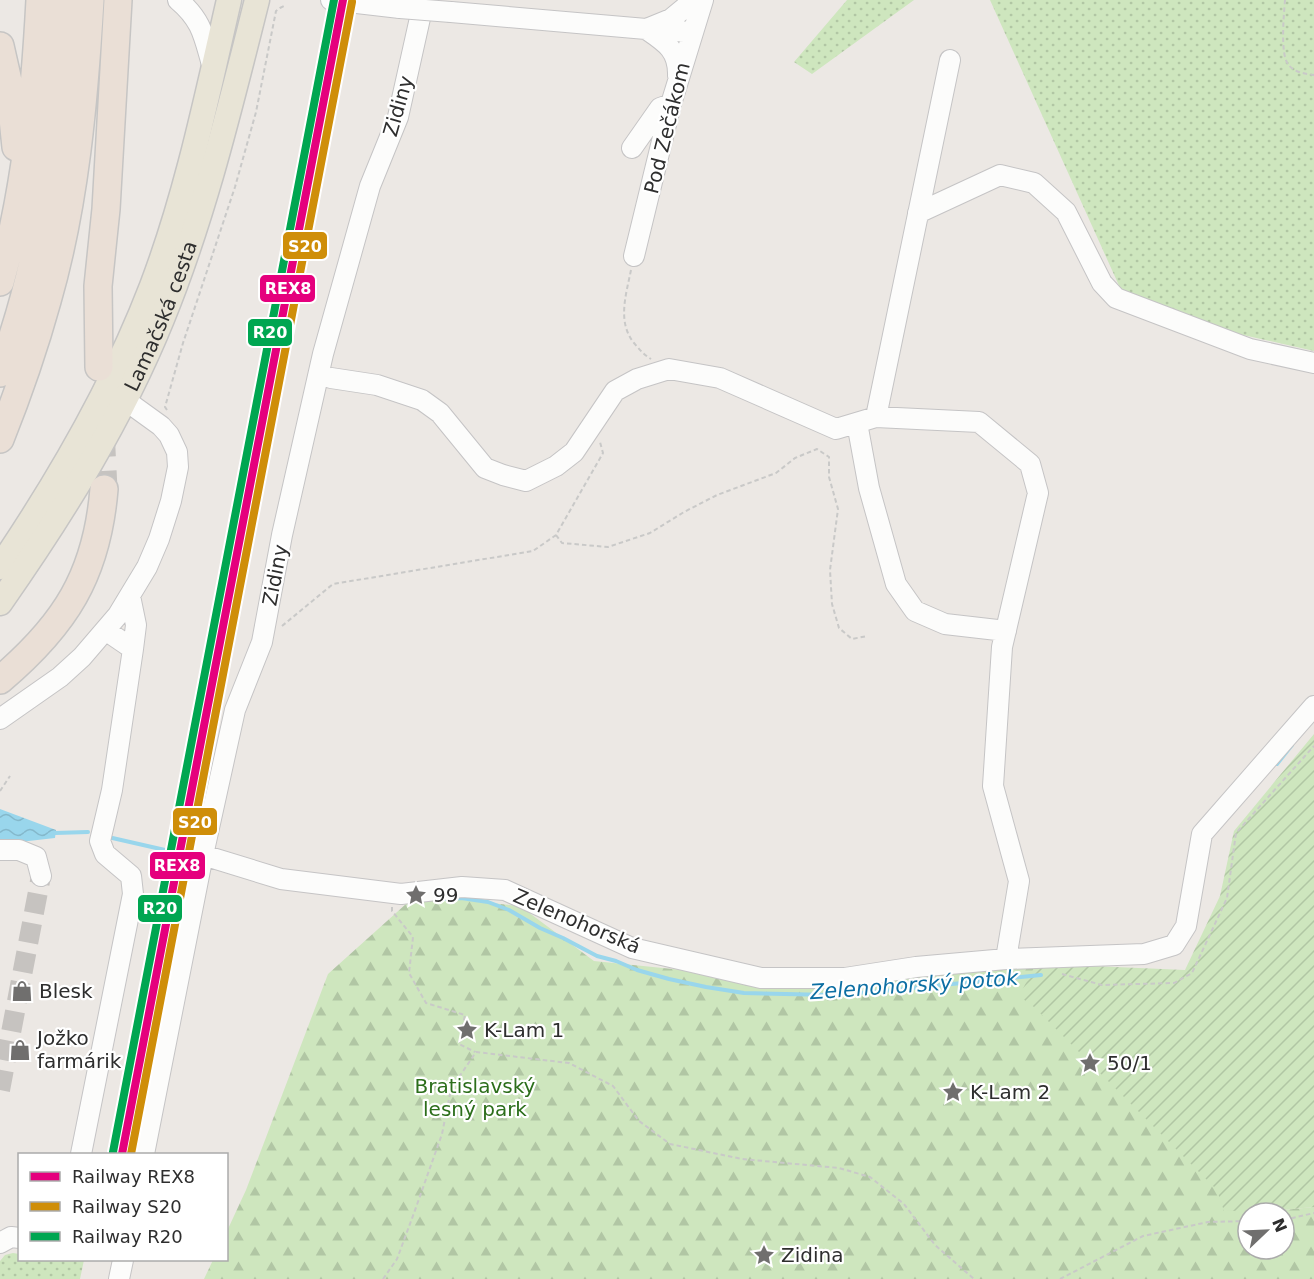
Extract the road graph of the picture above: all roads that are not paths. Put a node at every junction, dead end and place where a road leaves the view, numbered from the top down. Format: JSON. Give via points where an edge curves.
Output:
{"nodes":[{"id":1,"x":40,"y":0,"type":"edge"},
{"id":2,"x":67,"y":0,"type":"edge"},
{"id":3,"x":90,"y":0,"type":"edge"},
{"id":4,"x":118,"y":0,"type":"edge"},
{"id":5,"x":178,"y":0,"type":"edge"},
{"id":6,"x":229,"y":0,"type":"edge"},
{"id":7,"x":257,"y":0,"type":"edge"},
{"id":8,"x":331,"y":0,"type":"edge"},
{"id":9,"x":424,"y":0,"type":"edge"},
{"id":10,"x":694,"y":0,"type":"edge"},
{"id":11,"x":703,"y":0,"type":"edge"},
{"id":12,"x":646,"y":29,"type":"junction"},
{"id":13,"x":692,"y":32,"type":"junction"},
{"id":14,"x":0,"y":46,"type":"edge"},
{"id":15,"x":950,"y":60,"type":"dead end"},
{"id":16,"x":213,"y":68,"type":"junction"},
{"id":17,"x":678,"y":77,"type":"junction"},
{"id":18,"x":113,"y":87,"type":"junction"},
{"id":19,"x":671,"y":104,"type":"junction"},
{"id":20,"x":632,"y":148,"type":"dead end"},
{"id":21,"x":18,"y":208,"type":"junction"},
{"id":22,"x":918,"y":213,"type":"junction"},
{"id":23,"x":634,"y":256,"type":"road end"},
{"id":24,"x":0,"y":282,"type":"edge"},
{"id":25,"x":48,"y":300,"type":"junction"},
{"id":26,"x":1314,"y":363,"type":"edge"},
{"id":27,"x":99,"y":367,"type":"dead end"},
{"id":28,"x":0,"y":373,"type":"edge"},
{"id":29,"x":331,"y":378,"type":"dead end"},
{"id":30,"x":125,"y":400,"type":"junction"},
{"id":31,"x":866,"y":420,"type":"junction"},
{"id":32,"x":0,"y":439,"type":"edge"},
{"id":33,"x":104,"y":489,"type":"tunnel mouth"},
{"id":34,"x":0,"y":567,"type":"edge"},
{"id":35,"x":130,"y":596,"type":"junction"},
{"id":36,"x":0,"y":603,"type":"edge"},
{"id":37,"x":1006,"y":631,"type":"junction"},
{"id":38,"x":104,"y":632,"type":"junction"},
{"id":39,"x":133,"y":649,"type":"junction"},
{"id":40,"x":0,"y":680,"type":"edge"},
{"id":41,"x":1314,"y":706,"type":"edge"},
{"id":42,"x":0,"y":719,"type":"edge"},
{"id":43,"x":0,"y":850,"type":"edge"},
{"id":44,"x":203,"y":855,"type":"junction"},
{"id":45,"x":41,"y":876,"type":"tunnel mouth"},
{"id":46,"x":1006,"y":959,"type":"junction"},
{"id":47,"x":81,"y":1153,"type":"edge"},
{"id":48,"x":144,"y":1153,"type":"edge"},
{"id":49,"x":18,"y":1238,"type":"edge"},
{"id":50,"x":0,"y":1243,"type":"edge"},
{"id":51,"x":123,"y":1261,"type":"edge"},
{"id":52,"x":119,"y":1279,"type":"edge"}],
"edges":[{"from":1,"to":21,"type":"highway","via":[[31,122]]},
{"from":2,"to":28,"type":"highway","via":[[45,201],[28,283]]},
{"from":3,"to":25,"type":"highway","via":[[76,151]]},
{"from":4,"to":18,"type":"highway"},
{"from":5,"to":16,"type":"street","via":[[198,22]]},
{"from":6,"to":16,"type":"main road","name":"Lamačská cesta"},
{"from":7,"to":30,"type":"main road","name":"Lamačská cesta","via":[[223,135],[190,243],[162,320]]},
{"from":8,"to":12,"type":"street","bridge":true},
{"from":9,"to":44,"type":"street","name":"Zidiny","via":[[398,117],[370,186],[323,354],[262,642],[235,710]]},
{"from":10,"to":12,"type":"street","via":[[671,19]]},
{"from":11,"to":13,"type":"street","name":"Pod Zečákom"},
{"from":12,"to":13,"type":"street"},
{"from":12,"to":17,"type":"street","via":[[672,50]]},
{"from":13,"to":17,"type":"street","name":"Pod Zečákom"},
{"from":14,"to":21,"type":"highway","via":[[10,90]]},
{"from":15,"to":22,"type":"street"},
{"from":16,"to":34,"type":"main road","name":"Lamačská cesta","via":[[181,198],[152,286],[124,352],[69,458]]},
{"from":17,"to":19,"type":"street","name":"Pod Zečákom"},
{"from":18,"to":25,"type":"highway","via":[[97,169],[66,278]]},
{"from":18,"to":27,"type":"highway","via":[[98,286]]},
{"from":19,"to":20,"type":"street","via":[[660,108]]},
{"from":19,"to":23,"type":"street","name":"Pod Zečákom"},
{"from":21,"to":24,"type":"highway"},
{"from":22,"to":26,"type":"street","via":[[1000,175],[1034,183],[1066,212],[1102,283],[1116,298],[1250,349]]},
{"from":22,"to":31,"type":"street"},
{"from":25,"to":32,"type":"highway"},
{"from":29,"to":31,"type":"street","via":[[377,385],[422,400],[440,413],[485,468],[526,481],[574,452],[615,391],[669,369],[720,378],[836,429]]},
{"from":30,"to":35,"type":"street","via":[[169,435],[177,452],[178,467],[159,539]]},
{"from":30,"to":36,"type":"main road","name":"Lamačská cesta","via":[[88,469]]},
{"from":31,"to":37,"type":"street","via":[[869,488],[896,584],[915,611],[945,624]]},
{"from":31,"to":37,"type":"street","via":[[979,422],[1030,464],[1038,494]]},
{"from":33,"to":40,"type":"highway","via":[[94,547],[73,600],[28,656]]},
{"from":35,"to":38,"type":"street"},
{"from":35,"to":39,"type":"street","via":[[136,626]]},
{"from":37,"to":46,"type":"street","via":[[993,786],[1019,881]]},
{"from":38,"to":39,"type":"street"},
{"from":38,"to":42,"type":"street","via":[[60,677]]},
{"from":39,"to":47,"type":"street","via":[[112,790],[100,841],[105,854],[131,876],[133,894]]},
{"from":41,"to":46,"type":"street","name":"Zelenohorská","via":[[1202,834],[1186,926],[1173,945],[1144,954]]},
{"from":43,"to":45,"type":"street","via":[[19,850],[36,857]]},
{"from":44,"to":46,"type":"street","name":"Zelenohorská","via":[[282,879],[401,894],[462,887],[505,890],[632,948],[761,978],[845,978]]},
{"from":44,"to":48,"type":"street","name":"Zidiny"},
{"from":49,"to":50,"type":"street"},
{"from":51,"to":52,"type":"street"}]}
